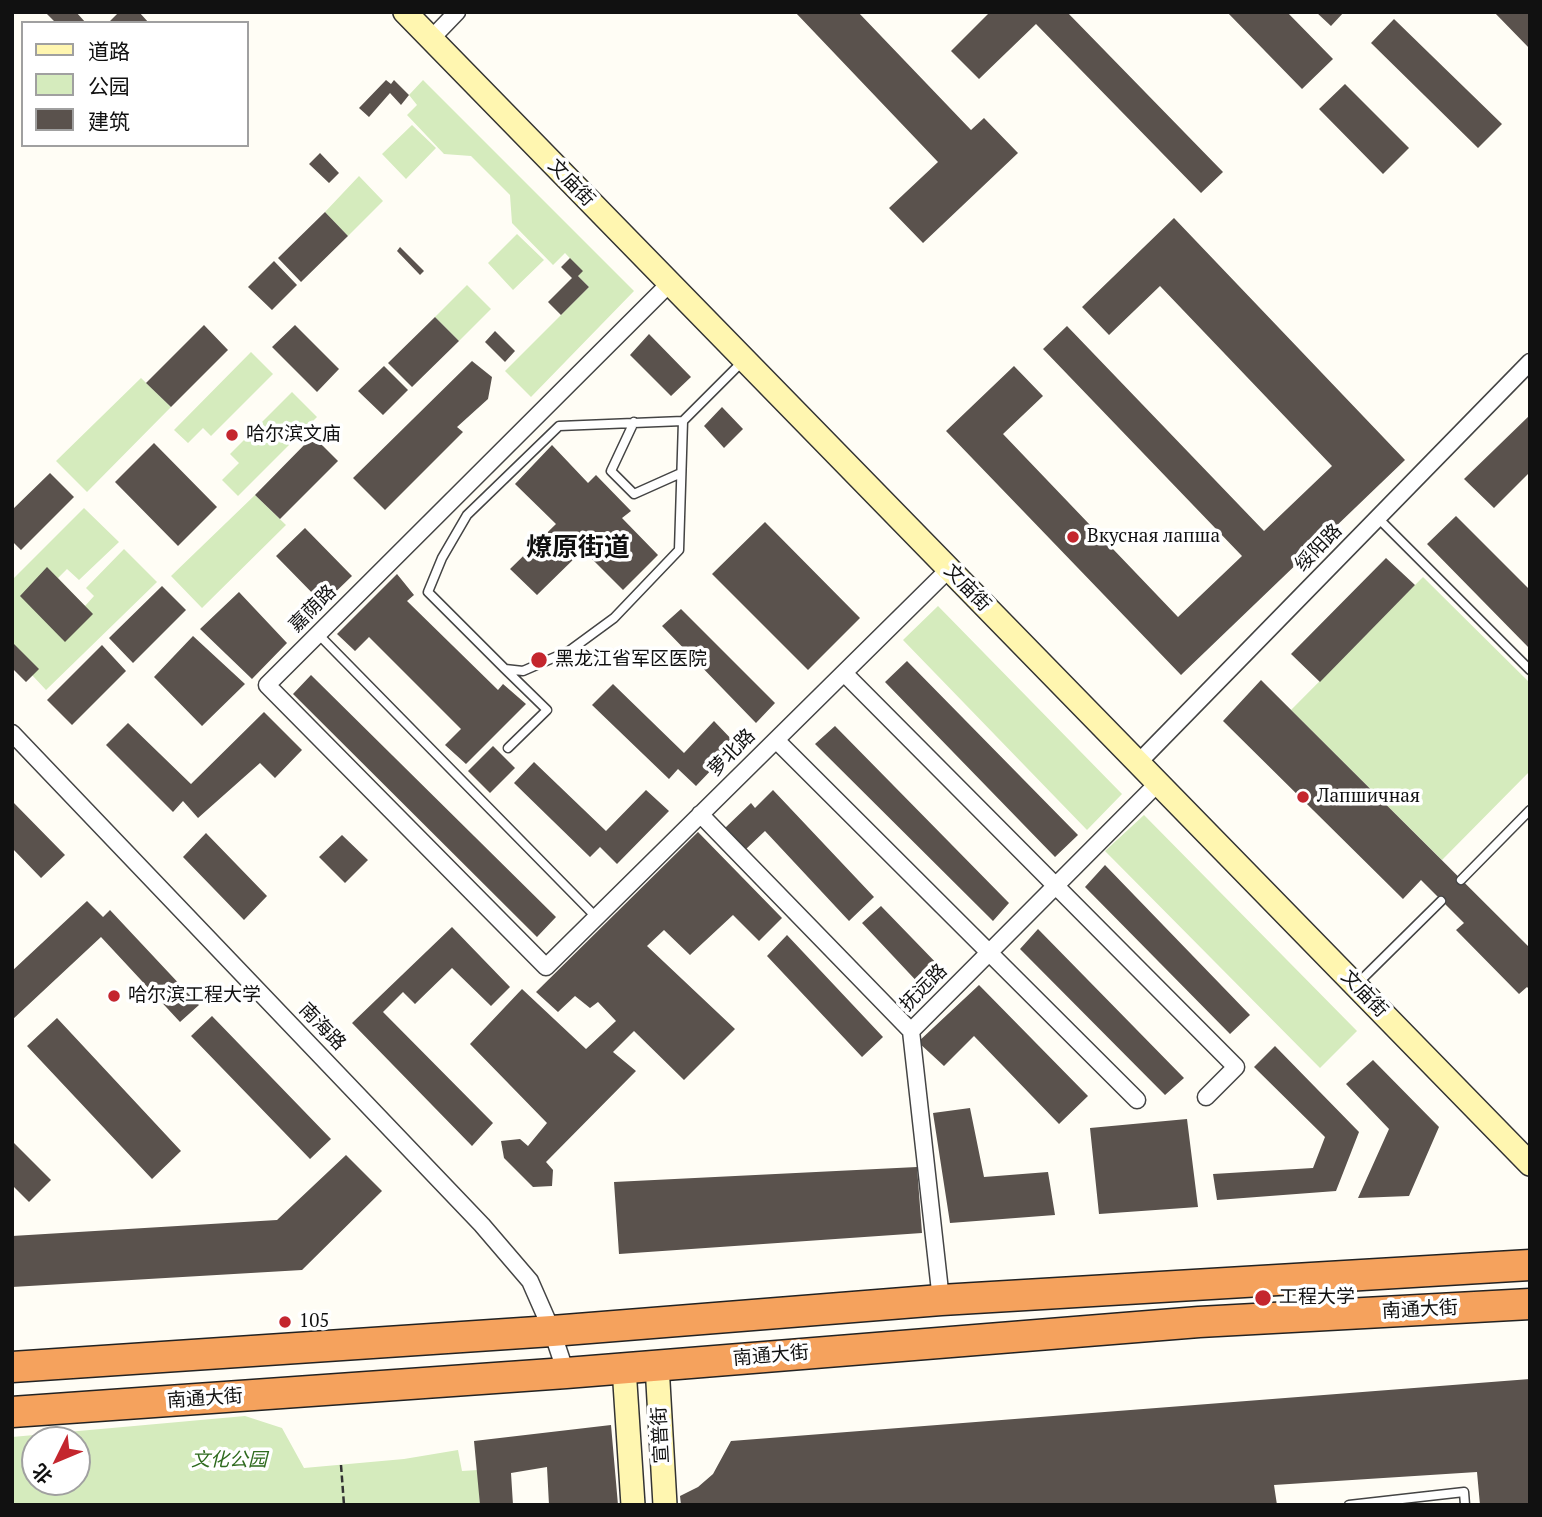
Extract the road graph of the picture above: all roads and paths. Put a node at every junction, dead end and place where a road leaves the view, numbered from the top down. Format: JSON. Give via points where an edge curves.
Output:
{"nodes":[{"id":1,"x":405,"y":12,"type":"edge"},
{"id":2,"x":457,"y":12,"type":"edge"},
{"id":3,"x":430,"y":39,"type":"junction"},
{"id":4,"x":670,"y":283,"type":"junction"},
{"id":5,"x":745,"y":360,"type":"junction"},
{"id":6,"x":1530,"y":362,"type":"edge"},
{"id":7,"x":683,"y":421,"type":"junction"},
{"id":8,"x":634,"y":422,"type":"junction"},
{"id":9,"x":681,"y":473,"type":"junction"},
{"id":10,"x":1378,"y":517,"type":"junction"},
{"id":11,"x":949,"y":569,"type":"junction"},
{"id":12,"x":318,"y":634,"type":"junction"},
{"id":13,"x":505,"y":670,"type":"junction"},
{"id":14,"x":1530,"y":670,"type":"edge"},
{"id":15,"x":844,"y":673,"type":"junction"},
{"id":16,"x":12,"y":733,"type":"edge"},
{"id":17,"x":776,"y":740,"type":"junction"},
{"id":18,"x":508,"y":748,"type":"dead end"},
{"id":19,"x":1138,"y":763,"type":"junction"},
{"id":20,"x":1158,"y":783,"type":"junction"},
{"id":21,"x":1530,"y":810,"type":"edge"},
{"id":22,"x":700,"y":814,"type":"junction"},
{"id":23,"x":1461,"y":880,"type":"dead end"},
{"id":24,"x":1056,"y":887,"type":"junction"},
{"id":25,"x":1441,"y":901,"type":"dead end"},
{"id":26,"x":596,"y":917,"type":"junction"},
{"id":27,"x":989,"y":953,"type":"junction"},
{"id":28,"x":545,"y":967,"type":"joint"},
{"id":29,"x":1355,"y":985,"type":"junction"},
{"id":30,"x":911,"y":1031,"type":"junction"},
{"id":31,"x":1206,"y":1097,"type":"dead end"},
{"id":32,"x":1137,"y":1100,"type":"dead end"},
{"id":33,"x":1530,"y":1164,"type":"edge"},
{"id":34,"x":1530,"y":1265,"type":"edge"},
{"id":35,"x":941,"y":1300,"type":"junction"},
{"id":36,"x":1530,"y":1304,"type":"edge"},
{"id":37,"x":552,"y":1331,"type":"junction"},
{"id":38,"x":657,"y":1365,"type":"junction"},
{"id":39,"x":12,"y":1367,"type":"edge"},
{"id":40,"x":624,"y":1368,"type":"junction"},
{"id":41,"x":566,"y":1373,"type":"junction"},
{"id":42,"x":12,"y":1412,"type":"edge"},
{"id":43,"x":341,"y":1465,"type":"dead end"},
{"id":44,"x":344,"y":1505,"type":"edge"},
{"id":45,"x":633,"y":1505,"type":"edge"},
{"id":46,"x":665,"y":1505,"type":"edge"},
{"id":47,"x":1349,"y":1505,"type":"edge"},
{"id":48,"x":1465,"y":1505,"type":"edge"}],
"edges":[{"from":1,"to":3,"type":"main road","name":"文庙街"},
{"from":2,"to":3,"type":"street"},
{"from":3,"to":4,"type":"main road","name":"文庙街"},
{"from":4,"to":5,"type":"main road","name":"文庙街"},
{"from":4,"to":12,"type":"street","name":"嘉荫路"},
{"from":5,"to":7,"type":"lane"},
{"from":5,"to":11,"type":"main road","name":"文庙街"},
{"from":6,"to":10,"type":"street","name":"绥阳路"},
{"from":7,"to":8,"type":"lane"},
{"from":7,"to":9,"type":"lane"},
{"from":8,"to":9,"type":"lane","via":[[611,471],[634,494]]},
{"from":8,"to":13,"type":"lane","via":[[559,426],[467,515],[442,558],[428,592]]},
{"from":9,"to":13,"type":"lane","via":[[679,550],[614,618],[569,651],[523,671]]},
{"from":10,"to":14,"type":"lane"},
{"from":10,"to":19,"type":"street","name":"绥阳路"},
{"from":11,"to":15,"type":"street","name":"萝北路"},
{"from":11,"to":19,"type":"main road","name":"文庙街"},
{"from":12,"to":26,"type":"lane"},
{"from":12,"to":28,"type":"street","name":"嘉荫路","via":[[267,685]]},
{"from":13,"to":18,"type":"lane","via":[[547,710]]},
{"from":15,"to":17,"type":"street","name":"萝北路"},
{"from":15,"to":24,"type":"street"},
{"from":16,"to":37,"type":"street","name":"南海路","via":[[482,1224],[530,1281]]},
{"from":17,"to":22,"type":"street","name":"萝北路"},
{"from":17,"to":27,"type":"street"},
{"from":19,"to":20,"type":"main road","name":"文庙街"},
{"from":20,"to":24,"type":"street","name":"抚远路"},
{"from":20,"to":29,"type":"main road","name":"文庙街"},
{"from":21,"to":23,"type":"lane"},
{"from":22,"to":26,"type":"street","name":"萝北路"},
{"from":22,"to":30,"type":"street"},
{"from":24,"to":27,"type":"street","name":"抚远路"},
{"from":24,"to":31,"type":"street","via":[[1236,1067]]},
{"from":25,"to":29,"type":"lane"},
{"from":26,"to":28,"type":"street","name":"萝北路"},
{"from":27,"to":30,"type":"street","name":"抚远路"},
{"from":27,"to":32,"type":"street"},
{"from":29,"to":33,"type":"main road","name":"文庙街"},
{"from":30,"to":35,"type":"street","name":"抚远路"},
{"from":34,"to":35,"type":"highway","name":"南通大街"},
{"from":35,"to":37,"type":"highway","name":"南通大街"},
{"from":36,"to":38,"type":"highway","name":"南通大街","via":[[1199,1322]]},
{"from":37,"to":39,"type":"highway","name":"南通大街"},
{"from":37,"to":41,"type":"street","name":"南海路"},
{"from":38,"to":40,"type":"highway","name":"南通大街"},
{"from":38,"to":46,"type":"main road","name":"宣普街"},
{"from":40,"to":41,"type":"highway","name":"南通大街"},
{"from":40,"to":45,"type":"main road","name":"宣普街"},
{"from":41,"to":42,"type":"highway","name":"南通大街"},
{"from":43,"to":44,"type":"path"},
{"from":47,"to":48,"type":"lane","via":[[1464,1492]]}]}
